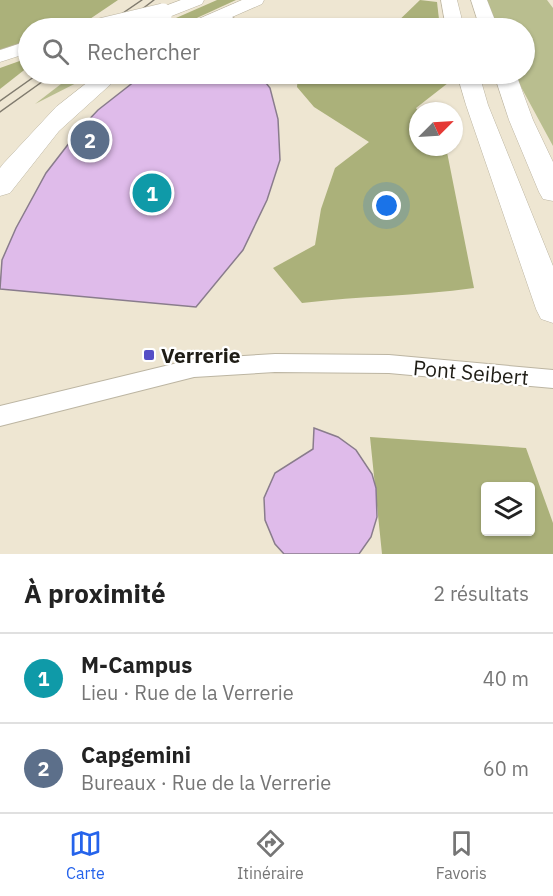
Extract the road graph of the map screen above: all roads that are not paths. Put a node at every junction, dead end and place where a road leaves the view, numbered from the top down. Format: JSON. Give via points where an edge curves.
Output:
{"nodes":[{"id":1,"x":196,"y":0,"type":"edge"},
{"id":2,"x":255,"y":0,"type":"edge"},
{"id":3,"x":449,"y":0,"type":"edge"},
{"id":4,"x":479,"y":0,"type":"edge"},
{"id":5,"x":224,"y":15,"type":"junction"},
{"id":6,"x":145,"y":18,"type":"edge"},
{"id":7,"x":217,"y":18,"type":"edge"},
{"id":8,"x":228,"y":18,"type":"edge"},
{"id":9,"x":453,"y":18,"type":"edge"},
{"id":10,"x":485,"y":18,"type":"edge"},
{"id":11,"x":18,"y":50,"type":"edge"},
{"id":12,"x":0,"y":56,"type":"edge"},
{"id":13,"x":96,"y":84,"type":"edge"},
{"id":14,"x":471,"y":84,"type":"edge"},
{"id":15,"x":508,"y":84,"type":"edge"},
{"id":16,"x":0,"y":187,"type":"edge"},
{"id":17,"x":553,"y":192,"type":"edge"},
{"id":18,"x":553,"y":309,"type":"edge"},
{"id":19,"x":553,"y":379,"type":"edge"},
{"id":20,"x":0,"y":416,"type":"edge"}],
"edges":[{"from":1,"to":6,"type":"main road","bridge":true},
{"from":2,"to":5,"type":"main road"},
{"from":3,"to":9,"type":"main road"},
{"from":4,"to":10,"type":"main road"},
{"from":5,"to":7,"type":"main road"},
{"from":5,"to":8,"type":"lane"},
{"from":11,"to":12,"type":"main road"},
{"from":13,"to":16,"type":"main road","via":[[36,139]]},
{"from":14,"to":18,"type":"main road"},
{"from":15,"to":17,"type":"main road"},
{"from":19,"to":20,"type":"lane","name":"Pont Seibert","via":[[389,364],[275,363],[194,368]]}]}
